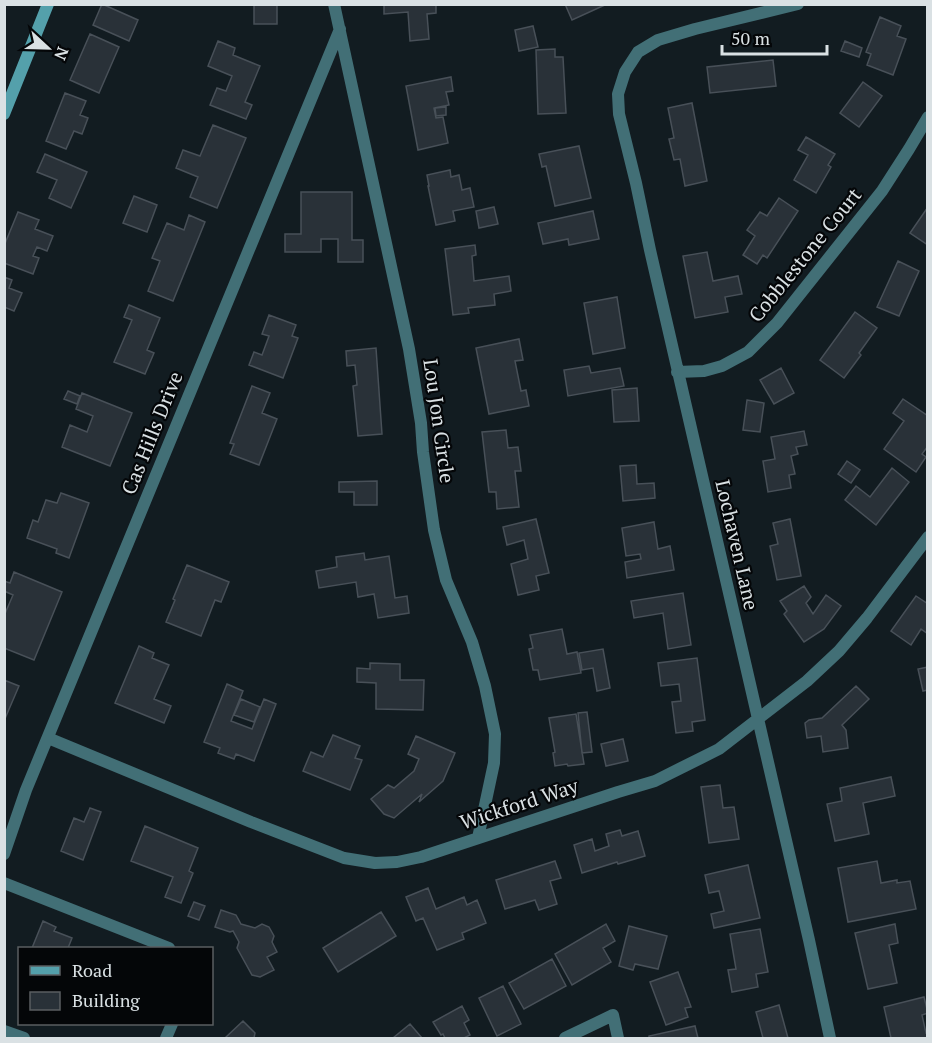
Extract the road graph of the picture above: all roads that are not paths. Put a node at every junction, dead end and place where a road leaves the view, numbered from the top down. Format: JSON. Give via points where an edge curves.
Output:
{"nodes":[{"id":1,"x":48,"y":4,"type":"edge"},
{"id":2,"x":334,"y":4,"type":"edge"},
{"id":3,"x":798,"y":4,"type":"edge"},
{"id":4,"x":340,"y":29,"type":"junction"},
{"id":5,"x":4,"y":114,"type":"edge"},
{"id":6,"x":927,"y":117,"type":"edge"},
{"id":7,"x":678,"y":372,"type":"junction"},
{"id":8,"x":927,"y":537,"type":"edge"},
{"id":9,"x":757,"y":720,"type":"junction"},
{"id":10,"x":48,"y":738,"type":"junction"},
{"id":11,"x":478,"y":838,"type":"junction"},
{"id":12,"x":4,"y":854,"type":"edge"},
{"id":13,"x":4,"y":883,"type":"edge"},
{"id":14,"x":166,"y":947,"type":"edge"},
{"id":15,"x":4,"y":1031,"type":"edge"},
{"id":16,"x":24,"y":1038,"type":"edge"},
{"id":17,"x":565,"y":1038,"type":"edge"},
{"id":18,"x":618,"y":1038,"type":"edge"},
{"id":19,"x":830,"y":1038,"type":"edge"}],
"edges":[{"from":1,"to":5,"type":"street"},
{"from":2,"to":4,"type":"street","name":"Lou Jon Circle"},
{"from":3,"to":7,"type":"street","name":"Lochaven Lane","via":[[658,40],[638,52],[625,72],[618,94],[619,114]]},
{"from":4,"to":10,"type":"street","name":"Cas Hills Drive"},
{"from":4,"to":11,"type":"street","name":"Lou Jon Circle","via":[[409,349],[434,530],[446,580],[472,642],[495,734],[494,763]]},
{"from":6,"to":7,"type":"street","name":"Cobblestone Court","via":[[882,191],[777,323],[748,352],[722,366]]},
{"from":7,"to":9,"type":"street","name":"Lochaven Lane"},
{"from":8,"to":9,"type":"street","name":"Wickford Way","via":[[839,651]]},
{"from":9,"to":11,"type":"street","name":"Wickford Way","via":[[719,749],[655,782]]},
{"from":9,"to":19,"type":"street","name":"Lochaven Lane"},
{"from":10,"to":11,"type":"street","name":"Wickford Way","via":[[344,858],[398,862]]},
{"from":10,"to":12,"type":"street","name":"Cas Hills Drive"},
{"from":13,"to":14,"type":"street"},
{"from":15,"to":16,"type":"street"},
{"from":17,"to":18,"type":"street","via":[[613,1015]]}]}
